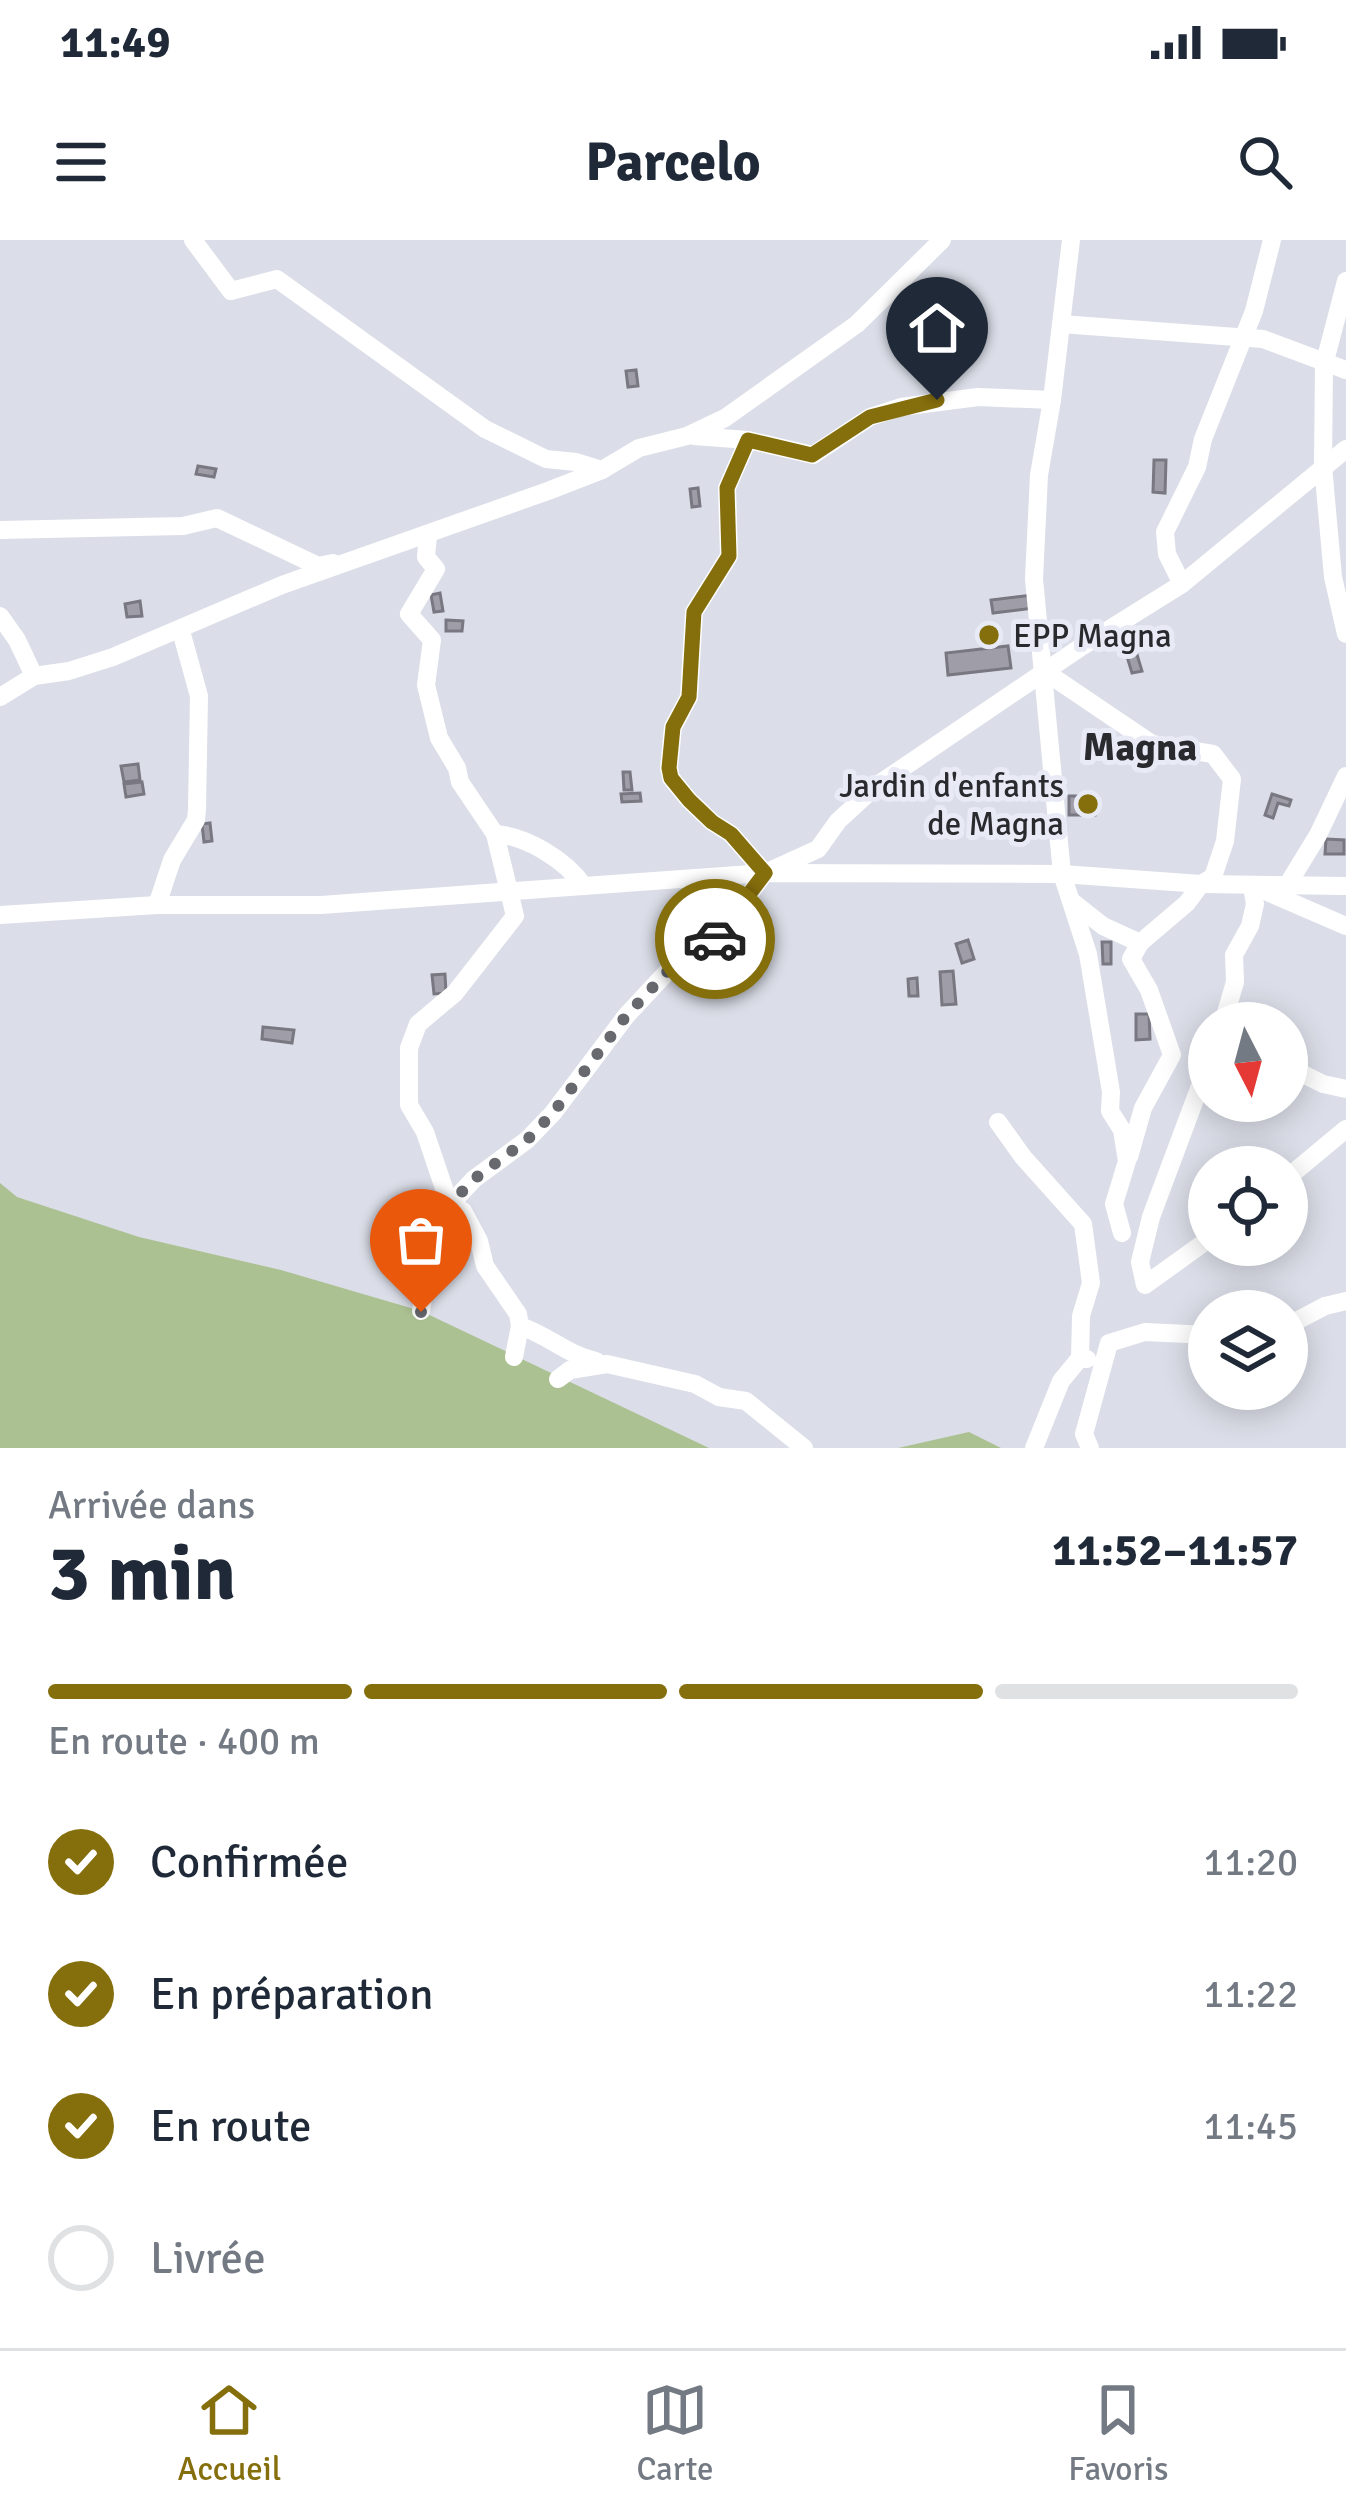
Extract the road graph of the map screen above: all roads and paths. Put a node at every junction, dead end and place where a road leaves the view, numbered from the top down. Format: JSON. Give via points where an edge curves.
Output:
{"nodes":[{"id":1,"x":193,"y":240,"type":"edge"},
{"id":2,"x":942,"y":240,"type":"edge"},
{"id":3,"x":1071,"y":240,"type":"edge"},
{"id":4,"x":1272,"y":240,"type":"edge"},
{"id":5,"x":1346,"y":280,"type":"edge"},
{"id":6,"x":1061,"y":324,"type":"junction"},
{"id":7,"x":1242,"y":337,"type":"junction"},
{"id":8,"x":1324,"y":364,"type":"junction"},
{"id":9,"x":1346,"y":370,"type":"edge"},
{"id":10,"x":1052,"y":400,"type":"junction"},
{"id":11,"x":687,"y":436,"type":"junction"},
{"id":12,"x":748,"y":440,"type":"junction"},
{"id":13,"x":1346,"y":449,"type":"edge"},
{"id":14,"x":1323,"y":466,"type":"junction"},
{"id":15,"x":602,"y":470,"type":"junction"},
{"id":16,"x":0,"y":530,"type":"edge"},
{"id":17,"x":428,"y":535,"type":"junction"},
{"id":18,"x":350,"y":561,"type":"junction"},
{"id":19,"x":1340,"y":578,"type":"edge"},
{"id":20,"x":1182,"y":584,"type":"junction"},
{"id":21,"x":0,"y":616,"type":"edge"},
{"id":22,"x":181,"y":631,"type":"junction"},
{"id":23,"x":1346,"y":634,"type":"edge"},
{"id":24,"x":1044,"y":671,"type":"junction"},
{"id":25,"x":34,"y":676,"type":"junction"},
{"id":26,"x":0,"y":697,"type":"edge"},
{"id":27,"x":1346,"y":776,"type":"edge"},
{"id":28,"x":495,"y":834,"type":"junction"},
{"id":29,"x":765,"y":873,"type":"junction"},
{"id":30,"x":1062,"y":874,"type":"junction"},
{"id":31,"x":1201,"y":884,"type":"junction"},
{"id":32,"x":1288,"y":884,"type":"junction"},
{"id":33,"x":584,"y":886,"type":"junction"},
{"id":34,"x":1252,"y":886,"type":"junction"},
{"id":35,"x":1346,"y":886,"type":"edge"},
{"id":36,"x":511,"y":892,"type":"junction"},
{"id":37,"x":1074,"y":903,"type":"junction"},
{"id":38,"x":157,"y":904,"type":"junction"},
{"id":39,"x":0,"y":916,"type":"edge"},
{"id":40,"x":1346,"y":926,"type":"edge"},
{"id":41,"x":1140,"y":944,"type":"junction"},
{"id":42,"x":1229,"y":1002,"type":"edge"},
{"id":43,"x":1308,"y":1076,"type":"edge"},
{"id":44,"x":1346,"y":1089,"type":"edge"},
{"id":45,"x":1188,"y":1118,"type":"edge"},
{"id":46,"x":998,"y":1122,"type":"dead end"},
{"id":47,"x":1346,"y":1129,"type":"edge"},
{"id":48,"x":1127,"y":1161,"type":"junction"},
{"id":49,"x":1308,"y":1161,"type":"edge"},
{"id":50,"x":450,"y":1207,"type":"junction"},
{"id":51,"x":1122,"y":1233,"type":"dead end"},
{"id":52,"x":1188,"y":1254,"type":"edge"},
{"id":53,"x":1346,"y":1301,"type":"edge"},
{"id":54,"x":421,"y":1312,"type":"dead end"},
{"id":55,"x":1308,"y":1315,"type":"edge"},
{"id":56,"x":520,"y":1326,"type":"junction"},
{"id":57,"x":1188,"y":1334,"type":"edge"},
{"id":58,"x":514,"y":1357,"type":"dead end"},
{"id":59,"x":1080,"y":1358,"type":"junction"},
{"id":60,"x":1104,"y":1363,"type":"junction"},
{"id":61,"x":607,"y":1364,"type":"junction"},
{"id":62,"x":558,"y":1379,"type":"dead end"},
{"id":63,"x":804,"y":1448,"type":"edge"},
{"id":64,"x":1034,"y":1448,"type":"edge"},
{"id":65,"x":1090,"y":1448,"type":"edge"}],
"edges":[{"from":1,"to":15,"type":"street","via":[[231,291],[277,279],[485,429],[546,459]]},
{"from":2,"to":11,"type":"street","via":[[856,324]]},
{"from":3,"to":6,"type":"street"},
{"from":4,"to":7,"type":"street"},
{"from":5,"to":8,"type":"street"},
{"from":6,"to":7,"type":"street"},
{"from":6,"to":10,"type":"street"},
{"from":7,"to":8,"type":"street"},
{"from":7,"to":20,"type":"street","via":[[1165,532]]},
{"from":8,"to":9,"type":"street"},
{"from":8,"to":14,"type":"street"},
{"from":10,"to":12,"type":"street","via":[[901,407],[812,455]]},
{"from":10,"to":24,"type":"street","via":[[1034,530]]},
{"from":11,"to":12,"type":"street"},
{"from":11,"to":15,"type":"street","via":[[640,448]]},
{"from":12,"to":29,"type":"street","via":[[727,488],[729,556],[694,612],[689,697],[673,727],[669,768],[689,800]]},
{"from":13,"to":14,"type":"street"},
{"from":14,"to":19,"type":"street"},
{"from":14,"to":20,"type":"street"},
{"from":15,"to":17,"type":"street"},
{"from":16,"to":18,"type":"street","via":[[184,526],[217,518],[318,566]]},
{"from":17,"to":18,"type":"street"},
{"from":17,"to":28,"type":"street","via":[[426,557],[436,569],[409,614],[432,640],[426,685],[439,738]]},
{"from":18,"to":22,"type":"street"},
{"from":19,"to":23,"type":"street"},
{"from":20,"to":24,"type":"street"},
{"from":21,"to":25,"type":"street"},
{"from":22,"to":25,"type":"street"},
{"from":22,"to":38,"type":"street","via":[[199,696],[197,809]]},
{"from":24,"to":29,"type":"street","via":[[876,785],[818,850]]},
{"from":24,"to":30,"type":"street"},
{"from":24,"to":31,"type":"street","via":[[1153,744],[1213,754],[1224,767],[1232,779],[1225,841],[1214,877]]},
{"from":25,"to":26,"type":"street"},
{"from":27,"to":32,"type":"street"},
{"from":28,"to":33,"type":"street","via":[[540,850]]},
{"from":28,"to":36,"type":"street"},
{"from":29,"to":30,"type":"street"},
{"from":29,"to":33,"type":"street"},
{"from":29,"to":50,"type":"street","via":[[718,937],[667,972],[626,1016],[553,1113]]},
{"from":30,"to":31,"type":"street"},
{"from":30,"to":37,"type":"street"},
{"from":31,"to":34,"type":"street"},
{"from":31,"to":41,"type":"street"},
{"from":32,"to":34,"type":"street"},
{"from":32,"to":35,"type":"street"},
{"from":33,"to":36,"type":"street"},
{"from":34,"to":40,"type":"street"},
{"from":34,"to":42,"type":"street","via":[[1255,904],[1234,955]]},
{"from":36,"to":38,"type":"street"},
{"from":36,"to":50,"type":"street","via":[[514,916],[454,993],[418,1024],[410,1048],[409,1105]]},
{"from":37,"to":41,"type":"street"},
{"from":37,"to":48,"type":"street","via":[[1110,1111]]},
{"from":38,"to":39,"type":"street"},
{"from":41,"to":48,"type":"street","via":[[1131,958],[1172,1055]]},
{"from":43,"to":44,"type":"street"},
{"from":45,"to":52,"type":"street","via":[[1151,1217],[1140,1262],[1145,1285]]},
{"from":46,"to":59,"type":"street","via":[[1083,1224],[1091,1283]]},
{"from":47,"to":49,"type":"street"},
{"from":48,"to":51,"type":"street","via":[[1114,1204]]},
{"from":50,"to":54,"type":"street","via":[[431,1246]]},
{"from":50,"to":56,"type":"street","via":[[463,1211]]},
{"from":53,"to":55,"type":"street"},
{"from":56,"to":58,"type":"street"},
{"from":56,"to":61,"type":"street","via":[[569,1354]]},
{"from":57,"to":60,"type":"street","via":[[1144,1332],[1109,1342]]},
{"from":59,"to":60,"type":"street"},
{"from":59,"to":64,"type":"street","via":[[1061,1381]]},
{"from":60,"to":65,"type":"street","via":[[1084,1434]]},
{"from":61,"to":62,"type":"street"},
{"from":61,"to":63,"type":"street","via":[[746,1401]]}]}
